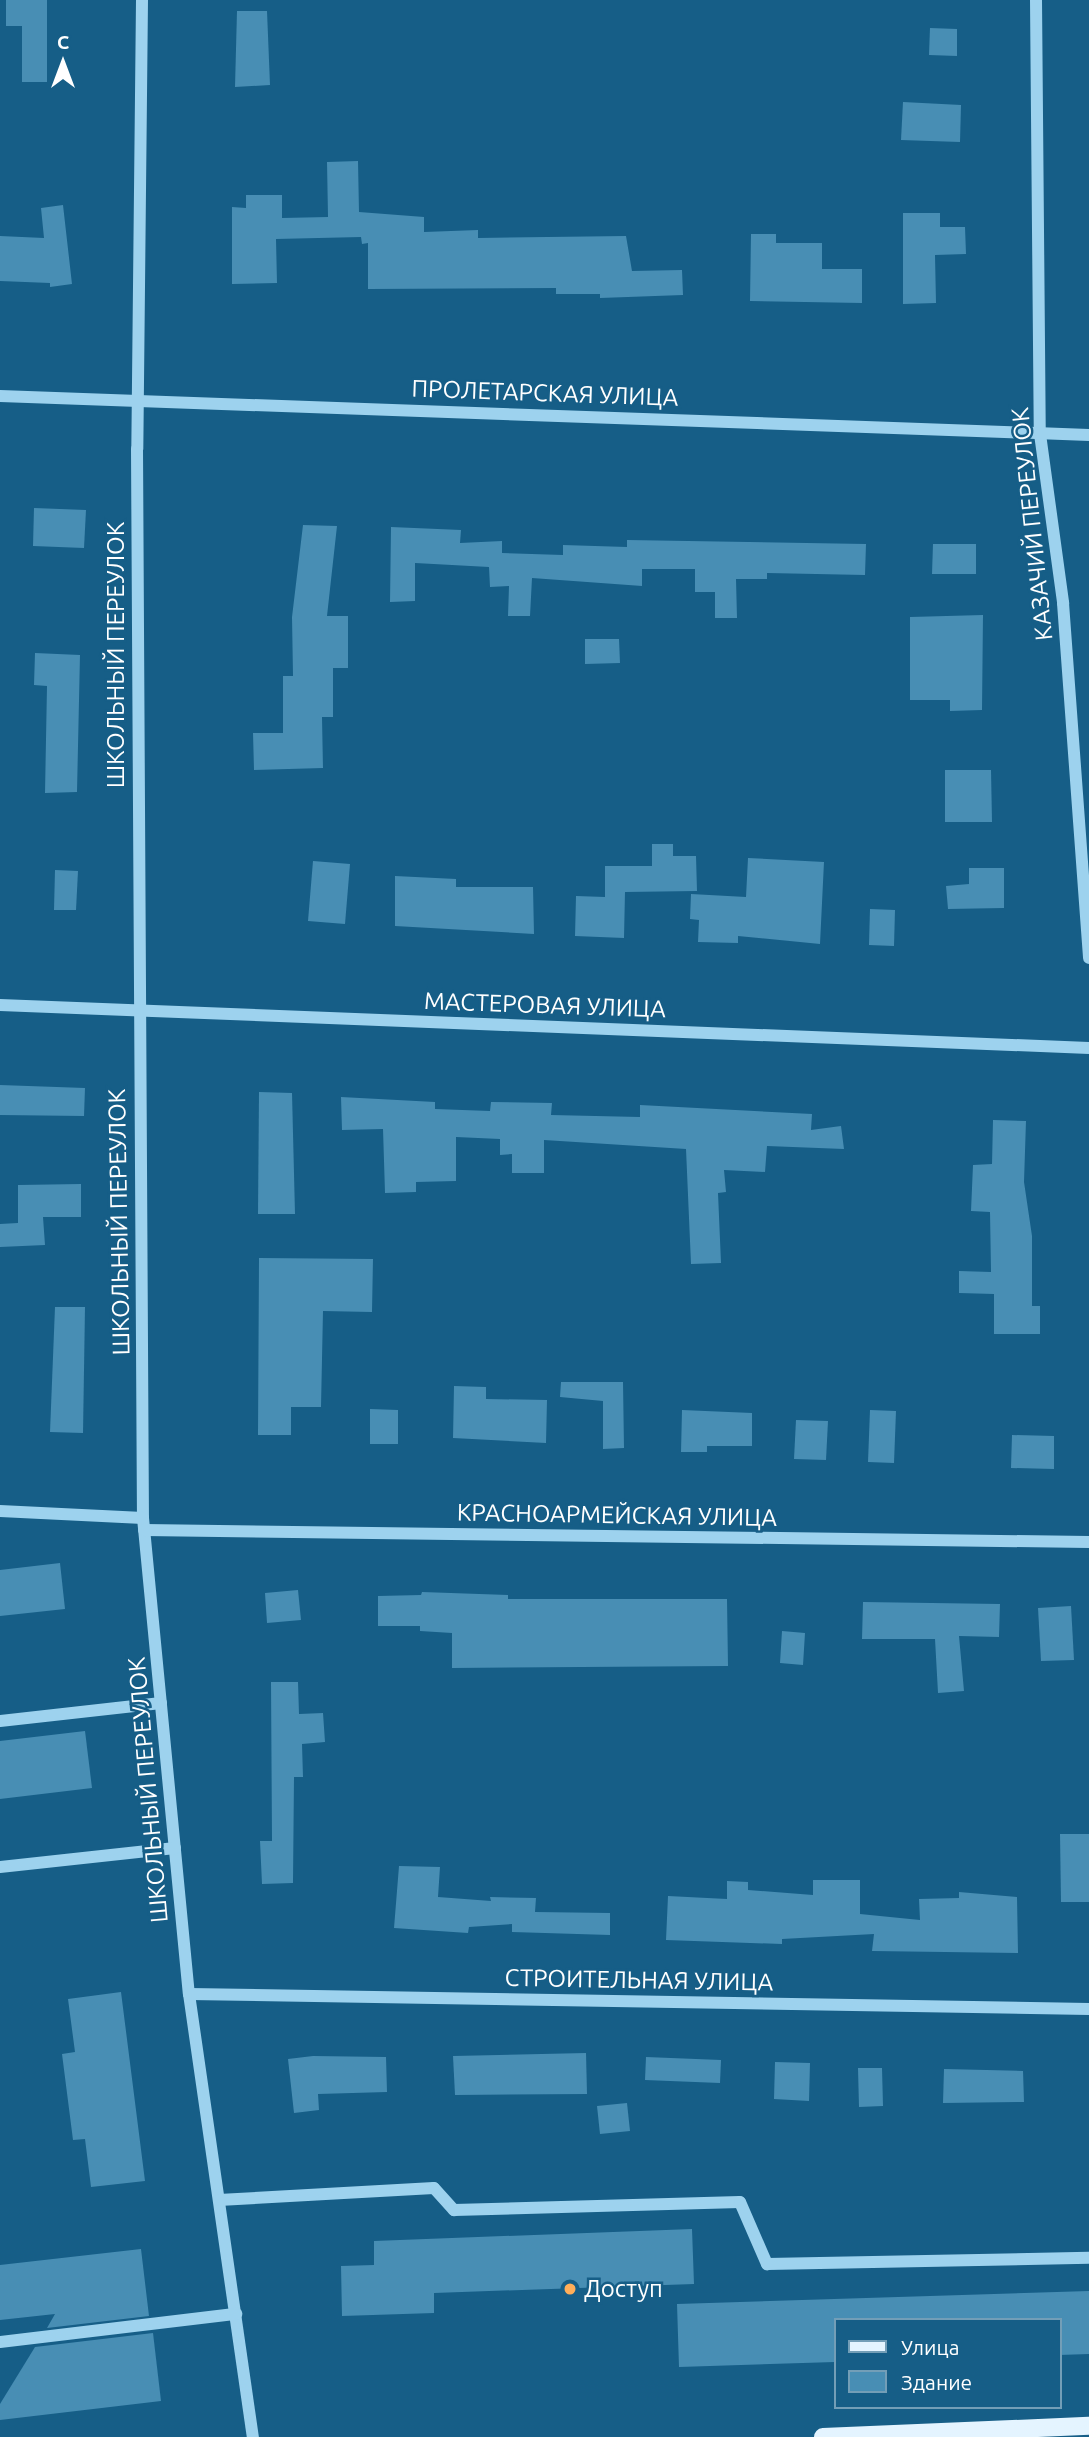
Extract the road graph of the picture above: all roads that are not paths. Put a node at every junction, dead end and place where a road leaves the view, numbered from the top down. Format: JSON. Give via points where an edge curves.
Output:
{"nodes":[{"id":1,"x":142,"y":0,"type":"edge"},
{"id":2,"x":1037,"y":0,"type":"edge"},
{"id":3,"x":0,"y":396,"type":"edge"},
{"id":4,"x":137,"y":398,"type":"junction"},
{"id":5,"x":1041,"y":434,"type":"junction"},
{"id":6,"x":1089,"y":435,"type":"edge"},
{"id":7,"x":1089,"y":958,"type":"edge"},
{"id":8,"x":0,"y":1005,"type":"edge"},
{"id":9,"x":138,"y":1011,"type":"junction"},
{"id":10,"x":1089,"y":1048,"type":"edge"},
{"id":11,"x":0,"y":1511,"type":"edge"},
{"id":12,"x":144,"y":1524,"type":"junction"},
{"id":13,"x":1089,"y":1542,"type":"edge"},
{"id":14,"x":161,"y":1703,"type":"junction"},
{"id":15,"x":0,"y":1721,"type":"edge"},
{"id":16,"x":175,"y":1848,"type":"junction"},
{"id":17,"x":0,"y":1867,"type":"edge"},
{"id":18,"x":189,"y":1994,"type":"junction"},
{"id":19,"x":1089,"y":2009,"type":"edge"},
{"id":20,"x":219,"y":2200,"type":"junction"},
{"id":21,"x":1089,"y":2258,"type":"edge"},
{"id":22,"x":236,"y":2314,"type":"junction"},
{"id":23,"x":0,"y":2342,"type":"edge"},
{"id":24,"x":1089,"y":2426,"type":"edge"},
{"id":25,"x":253,"y":2437,"type":"edge"},
{"id":26,"x":823,"y":2437,"type":"edge"}],
"edges":[{"from":1,"to":4,"type":"street","name":"ШКОЛЬНЫЙ ПЕРЕУЛОК"},
{"from":2,"to":5,"type":"street","name":"КАЗАЧИЙ ПЕРЕУЛОК"},
{"from":3,"to":4,"type":"street","name":"ПРОЛЕТАРСКАЯ УЛИЦА"},
{"from":4,"to":5,"type":"street","name":"ПРОЛЕТАРСКАЯ УЛИЦА"},
{"from":4,"to":9,"type":"street","name":"ШКОЛЬНЫЙ ПЕРЕУЛОК"},
{"from":5,"to":6,"type":"street","name":"ПРОЛЕТАРСКАЯ УЛИЦА"},
{"from":5,"to":7,"type":"street","name":"КАЗАЧИЙ ПЕРЕУЛОК","via":[[1063,603]]},
{"from":8,"to":9,"type":"street","name":"МАСТЕРОВАЯ УЛИЦА"},
{"from":9,"to":10,"type":"street","name":"МАСТЕРОВАЯ УЛИЦА"},
{"from":9,"to":12,"type":"street","name":"ШКОЛЬНЫЙ ПЕРЕУЛОК"},
{"from":11,"to":12,"type":"street","name":"КРАСНОАРМЕЙСКАЯ УЛИЦА"},
{"from":12,"to":13,"type":"street","name":"КРАСНОАРМЕЙСКАЯ УЛИЦА"},
{"from":12,"to":14,"type":"street","name":"ШКОЛЬНЫЙ ПЕРЕУЛОК"},
{"from":14,"to":15,"type":"street"},
{"from":14,"to":16,"type":"street","name":"ШКОЛЬНЫЙ ПЕРЕУЛОК"},
{"from":16,"to":17,"type":"street"},
{"from":16,"to":18,"type":"street","name":"ШКОЛЬНЫЙ ПЕРЕУЛОК"},
{"from":18,"to":19,"type":"street","name":"СТРОИТЕЛЬНАЯ УЛИЦА"},
{"from":18,"to":20,"type":"street","name":"ШКОЛЬНЫЙ ПЕРЕУЛОК"},
{"from":20,"to":21,"type":"street","via":[[434,2188],[454,2210],[740,2202],[767,2263]]},
{"from":20,"to":22,"type":"street","name":"ШКОЛЬНЫЙ ПЕРЕУЛОК"},
{"from":22,"to":23,"type":"street"},
{"from":22,"to":25,"type":"street","name":"ШКОЛЬНЫЙ ПЕРЕУЛОК"},
{"from":24,"to":26,"type":"main road"}]}
